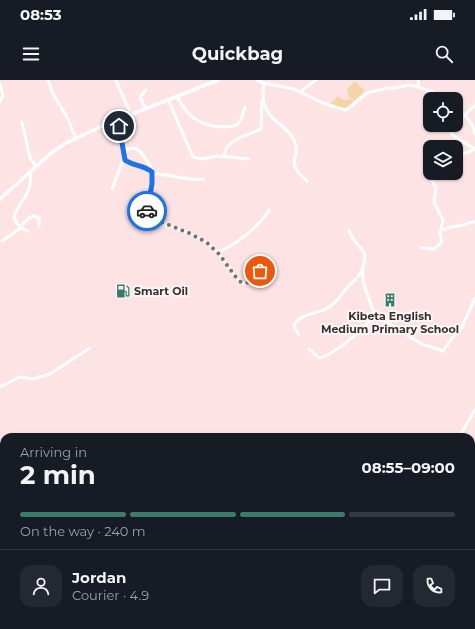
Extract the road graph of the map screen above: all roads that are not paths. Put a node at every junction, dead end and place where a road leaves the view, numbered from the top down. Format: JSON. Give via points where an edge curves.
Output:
{"nodes":[{"id":1,"x":48,"y":80,"type":"edge"},
{"id":2,"x":116,"y":80,"type":"edge"},
{"id":3,"x":218,"y":80,"type":"edge"},
{"id":4,"x":257,"y":80,"type":"edge"},
{"id":5,"x":316,"y":80,"type":"edge"},
{"id":6,"x":418,"y":80,"type":"edge"},
{"id":7,"x":264,"y":83,"type":"junction"},
{"id":8,"x":0,"y":84,"type":"edge"},
{"id":9,"x":419,"y":87,"type":"junction"},
{"id":10,"x":146,"y":90,"type":"dead end"},
{"id":11,"x":300,"y":92,"type":"junction"},
{"id":12,"x":433,"y":92,"type":"edge"},
{"id":13,"x":177,"y":96,"type":"junction"},
{"id":14,"x":168,"y":99,"type":"junction"},
{"id":15,"x":262,"y":99,"type":"junction"},
{"id":16,"x":0,"y":102,"type":"edge"},
{"id":17,"x":475,"y":105,"type":"edge"},
{"id":18,"x":245,"y":107,"type":"dead end"},
{"id":19,"x":146,"y":109,"type":"junction"},
{"id":20,"x":465,"y":115,"type":"joint"},
{"id":21,"x":131,"y":116,"type":"junction"},
{"id":22,"x":116,"y":121,"type":"junction"},
{"id":23,"x":22,"y":122,"type":"dead end"},
{"id":24,"x":450,"y":132,"type":"edge"},
{"id":25,"x":475,"y":134,"type":"edge"},
{"id":26,"x":76,"y":139,"type":"junction"},
{"id":27,"x":475,"y":149,"type":"edge"},
{"id":28,"x":123,"y":150,"type":"junction"},
{"id":29,"x":463,"y":154,"type":"edge"},
{"id":30,"x":224,"y":156,"type":"junction"},
{"id":31,"x":124,"y":157,"type":"junction"},
{"id":32,"x":249,"y":159,"type":"dead end"},
{"id":33,"x":36,"y":166,"type":"junction"},
{"id":34,"x":30,"y":172,"type":"junction"},
{"id":35,"x":152,"y":173,"type":"junction"},
{"id":36,"x":204,"y":179,"type":"dead end"},
{"id":37,"x":432,"y":180,"type":"edge"},
{"id":38,"x":307,"y":181,"type":"dead end"},
{"id":39,"x":112,"y":189,"type":"dead end"},
{"id":40,"x":0,"y":199,"type":"edge"},
{"id":41,"x":269,"y":210,"type":"dead end"},
{"id":42,"x":475,"y":222,"type":"edge"},
{"id":43,"x":39,"y":226,"type":"dead end"},
{"id":44,"x":20,"y":227,"type":"junction"},
{"id":45,"x":441,"y":230,"type":"junction"},
{"id":46,"x":28,"y":231,"type":"dead end"},
{"id":47,"x":349,"y":231,"type":"dead end"},
{"id":48,"x":2,"y":241,"type":"dead end"},
{"id":49,"x":421,"y":248,"type":"dead end"},
{"id":50,"x":216,"y":252,"type":"junction"},
{"id":51,"x":363,"y":268,"type":"junction"},
{"id":52,"x":270,"y":279,"type":"dead end"},
{"id":53,"x":475,"y":298,"type":"edge"},
{"id":54,"x":374,"y":314,"type":"junction"},
{"id":55,"x":299,"y":334,"type":"dead end"},
{"id":56,"x":90,"y":348,"type":"dead end"},
{"id":57,"x":309,"y":348,"type":"dead end"},
{"id":58,"x":0,"y":387,"type":"edge"},
{"id":59,"x":475,"y":410,"type":"edge"},
{"id":60,"x":461,"y":433,"type":"edge"}],
"edges":[{"from":1,"to":26,"type":"street","via":[[50,89],[68,118]]},
{"from":2,"to":21,"type":"street"},
{"from":3,"to":13,"type":"main road"},
{"from":4,"to":7,"type":"street"},
{"from":5,"to":11,"type":"street"},
{"from":6,"to":9,"type":"street"},
{"from":7,"to":11,"type":"street"},
{"from":7,"to":15,"type":"street"},
{"from":8,"to":16,"type":"street","via":[[3,95]]},
{"from":9,"to":11,"type":"street","via":[[409,85],[372,90],[345,110]]},
{"from":9,"to":12,"type":"street"},
{"from":10,"to":19,"type":"street","via":[[140,97]]},
{"from":13,"to":14,"type":"main road"},
{"from":13,"to":18,"type":"street","via":[[184,109],[204,125],[236,125],[240,122]]},
{"from":14,"to":19,"type":"main road"},
{"from":14,"to":30,"type":"street","via":[[193,157]]},
{"from":15,"to":30,"type":"street","via":[[261,129],[230,144],[225,149]]},
{"from":15,"to":38,"type":"street","via":[[273,118],[288,130],[295,142],[294,165]]},
{"from":17,"to":20,"type":"street"},
{"from":19,"to":21,"type":"main road"},
{"from":20,"to":25,"type":"street","via":[[471,121]]},
{"from":21,"to":22,"type":"main road"},
{"from":22,"to":26,"type":"main road"},
{"from":22,"to":28,"type":"street"},
{"from":23,"to":33,"type":"street","via":[[30,158]]},
{"from":24,"to":27,"type":"street"},
{"from":26,"to":33,"type":"main road","via":[[56,148]]},
{"from":27,"to":29,"type":"street"},
{"from":28,"to":31,"type":"street"},
{"from":28,"to":35,"type":"street","via":[[138,150],[149,164]]},
{"from":30,"to":32,"type":"street"},
{"from":31,"to":35,"type":"street","via":[[128,162],[147,168]]},
{"from":31,"to":39,"type":"street"},
{"from":33,"to":34,"type":"main road"},
{"from":34,"to":40,"type":"main road"},
{"from":34,"to":44,"type":"street","via":[[28,193],[14,217]]},
{"from":35,"to":36,"type":"street","via":[[190,180]]},
{"from":35,"to":50,"type":"street","via":[[146,212],[148,217],[200,237]]},
{"from":37,"to":45,"type":"street","via":[[436,187],[433,201],[443,220]]},
{"from":41,"to":50,"type":"street","via":[[260,223],[239,241]]},
{"from":42,"to":45,"type":"street"},
{"from":43,"to":44,"type":"street","via":[[39,218],[34,216]]},
{"from":44,"to":46,"type":"street"},
{"from":44,"to":48,"type":"street"},
{"from":45,"to":49,"type":"street","via":[[440,244],[434,249]]},
{"from":47,"to":51,"type":"street","via":[[354,240],[366,251]]},
{"from":50,"to":52,"type":"street","via":[[242,283],[246,284],[262,270]]},
{"from":51,"to":54,"type":"street","via":[[363,284]]},
{"from":51,"to":55,"type":"street","via":[[337,301],[323,311],[295,323]]},
{"from":53,"to":54,"type":"street","via":[[461,329],[443,351],[420,343]]},
{"from":54,"to":57,"type":"street","via":[[350,339],[326,356],[318,358]]},
{"from":56,"to":58,"type":"street","via":[[50,374],[33,379],[20,377]]},
{"from":59,"to":60,"type":"street"}]}
